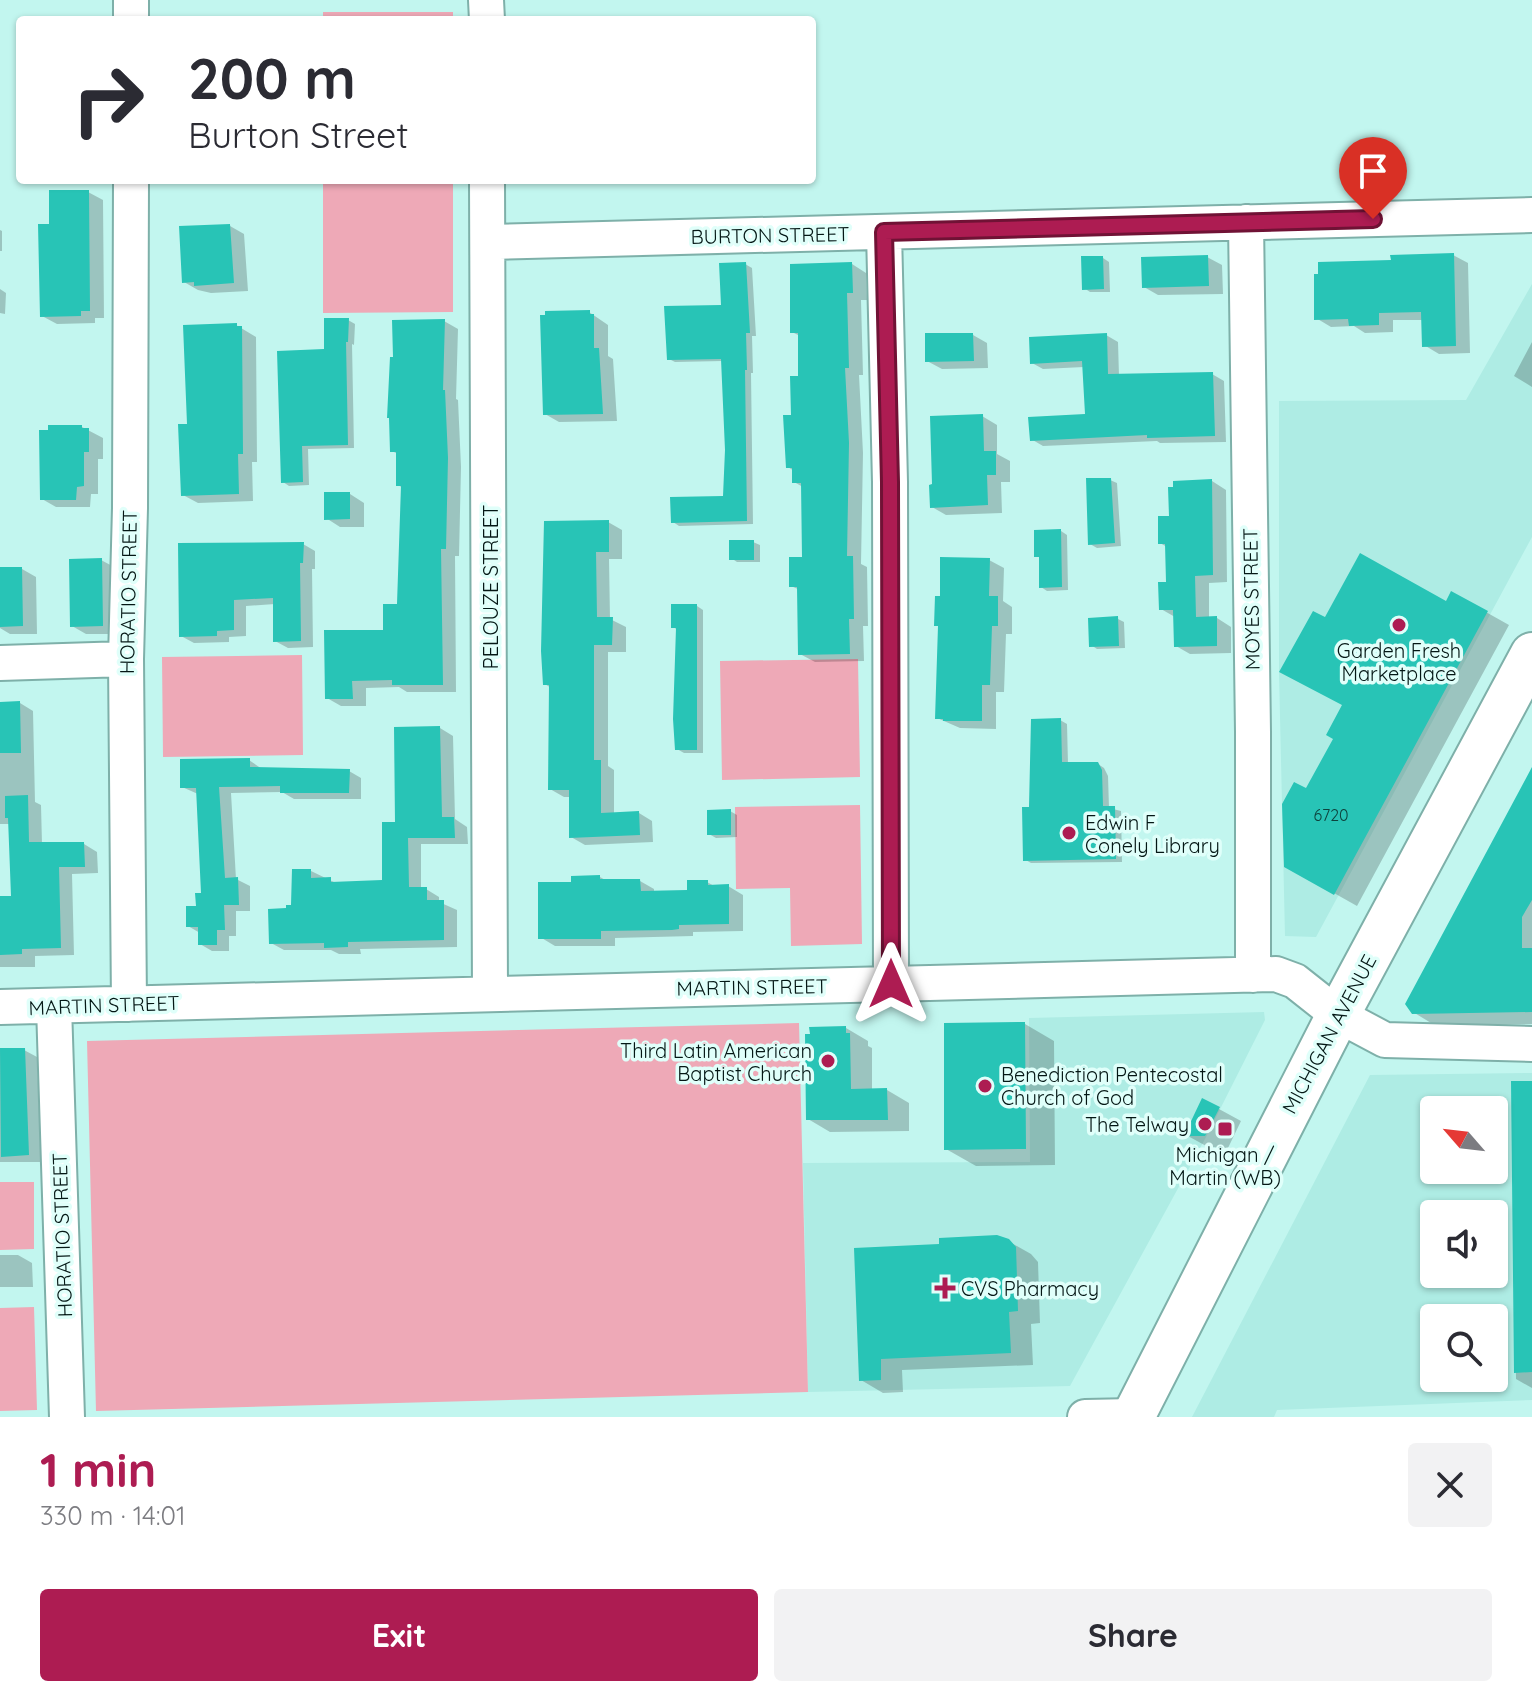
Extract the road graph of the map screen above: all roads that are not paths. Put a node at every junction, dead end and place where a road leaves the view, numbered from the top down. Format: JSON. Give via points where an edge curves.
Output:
{"nodes":[{"id":1,"x":131,"y":184,"type":"edge"},
{"id":2,"x":487,"y":184,"type":"edge"},
{"id":3,"x":1532,"y":215,"type":"edge"},
{"id":4,"x":1246,"y":222,"type":"junction"},
{"id":5,"x":884,"y":232,"type":"junction"},
{"id":6,"x":488,"y":242,"type":"junction"},
{"id":7,"x":1532,"y":654,"type":"edge"},
{"id":8,"x":126,"y":659,"type":"junction"},
{"id":9,"x":0,"y":663,"type":"edge"},
{"id":10,"x":1253,"y":975,"type":"junction"},
{"id":11,"x":891,"y":984,"type":"junction"},
{"id":12,"x":490,"y":994,"type":"junction"},
{"id":13,"x":129,"y":1004,"type":"junction"},
{"id":14,"x":54,"y":1006,"type":"junction"},
{"id":15,"x":0,"y":1007,"type":"edge"},
{"id":16,"x":1338,"y":1015,"type":"junction"},
{"id":17,"x":1532,"y":1044,"type":"edge"},
{"id":18,"x":1134,"y":1416,"type":"edge"},
{"id":19,"x":67,"y":1417,"type":"edge"},
{"id":20,"x":1085,"y":1417,"type":"edge"}],
"edges":[{"from":1,"to":8,"type":"street","name":"HORATIO STREET"},
{"from":2,"to":6,"type":"street","name":"PELOUZE STREET"},
{"from":3,"to":4,"type":"street","name":"BURTON STREET"},
{"from":4,"to":5,"type":"street","name":"BURTON STREET"},
{"from":4,"to":10,"type":"street","name":"MOYES STREET"},
{"from":5,"to":6,"type":"street","name":"BURTON STREET"},
{"from":5,"to":11,"type":"street"},
{"from":6,"to":12,"type":"street","name":"PELOUZE STREET"},
{"from":7,"to":16,"type":"main road","name":"MICHIGAN AVENUE"},
{"from":8,"to":9,"type":"street"},
{"from":8,"to":13,"type":"street","name":"HORATIO STREET"},
{"from":10,"to":11,"type":"street","name":"MARTIN STREET"},
{"from":10,"to":16,"type":"street","name":"MARTIN STREET","via":[[1276,974],[1295,981]]},
{"from":11,"to":12,"type":"street","name":"MARTIN STREET"},
{"from":12,"to":13,"type":"street","name":"MARTIN STREET"},
{"from":13,"to":14,"type":"street","name":"MARTIN STREET"},
{"from":14,"to":15,"type":"street","name":"MARTIN STREET"},
{"from":14,"to":19,"type":"street","name":"HORATIO STREET"},
{"from":16,"to":17,"type":"street","name":"MARTIN STREET","via":[[1385,1040]]},
{"from":16,"to":18,"type":"main road","name":"MICHIGAN AVENUE"},
{"from":18,"to":20,"type":"street"}]}
